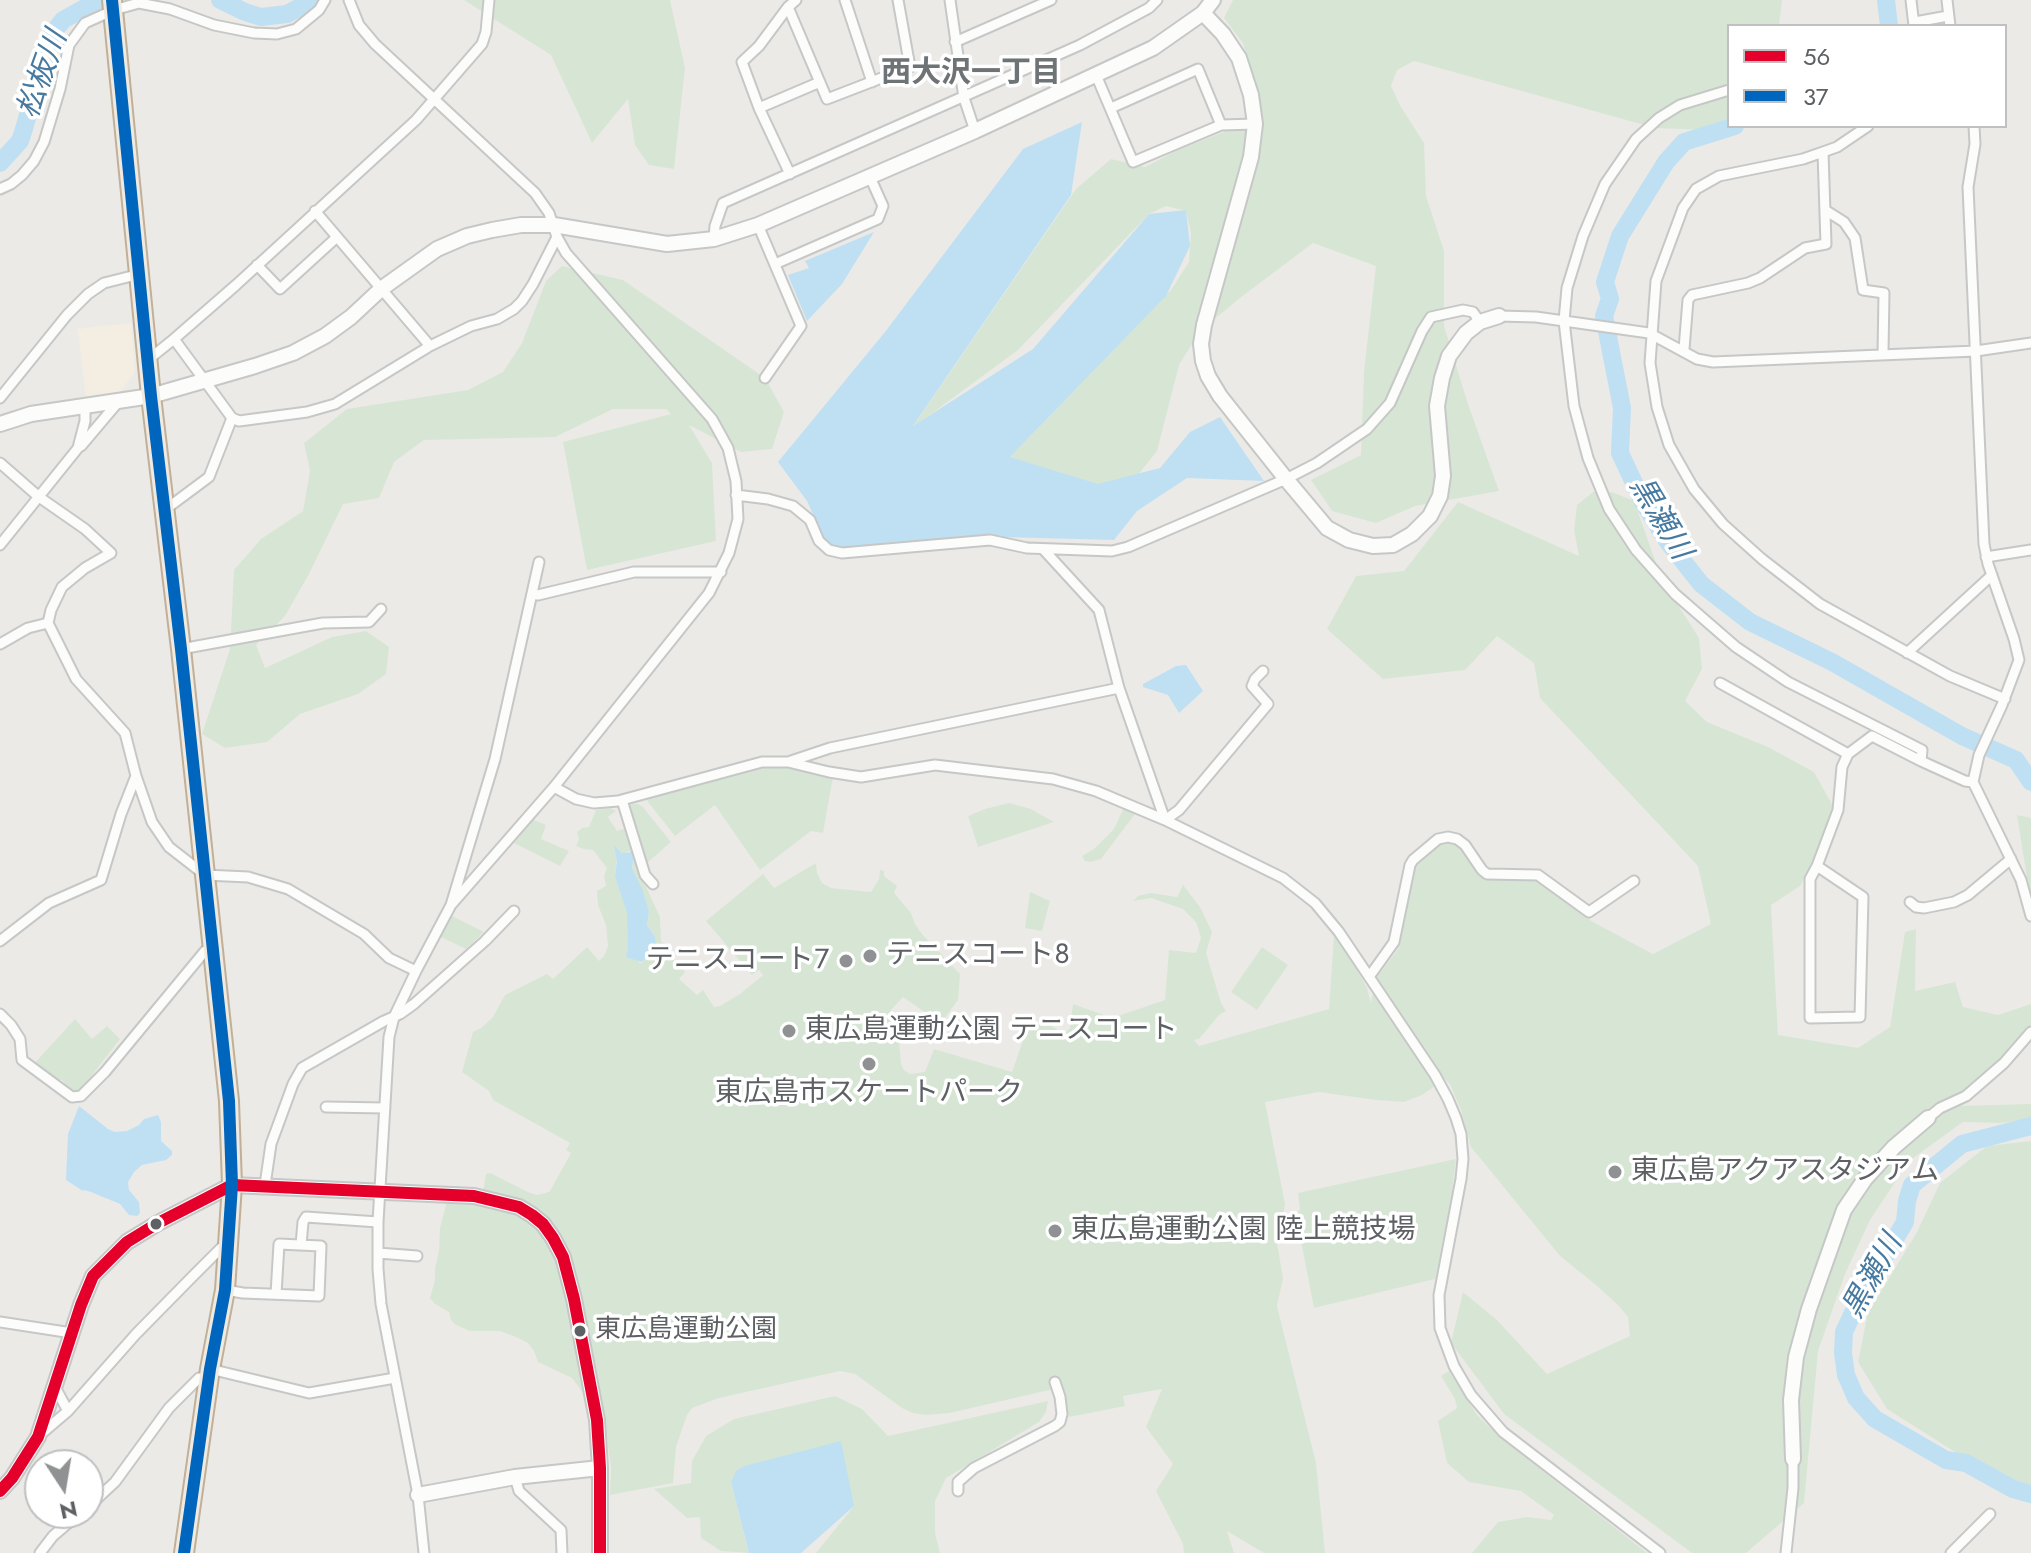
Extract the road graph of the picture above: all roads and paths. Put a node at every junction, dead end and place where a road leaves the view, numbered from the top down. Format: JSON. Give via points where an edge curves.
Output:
{"nodes":[{"id":1,"x":325,"y":0,"type":"edge"},
{"id":2,"x":349,"y":0,"type":"edge"},
{"id":3,"x":489,"y":0,"type":"edge"},
{"id":4,"x":845,"y":0,"type":"edge"},
{"id":5,"x":898,"y":0,"type":"edge"},
{"id":6,"x":950,"y":0,"type":"edge"},
{"id":7,"x":1051,"y":0,"type":"edge"},
{"id":8,"x":1141,"y":0,"type":"edge"},
{"id":9,"x":1157,"y":0,"type":"edge"},
{"id":10,"x":1213,"y":0,"type":"edge"},
{"id":11,"x":1911,"y":0,"type":"edge"},
{"id":12,"x":1947,"y":0,"type":"edge"},
{"id":13,"x":792,"y":3,"type":"edge"},
{"id":14,"x":113,"y":4,"type":"edge"},
{"id":15,"x":1149,"y":8,"type":"junction"},
{"id":16,"x":1203,"y":13,"type":"junction"},
{"id":17,"x":1949,"y":21,"type":"edge"},
{"id":18,"x":1914,"y":24,"type":"edge"},
{"id":19,"x":955,"y":42,"type":"junction"},
{"id":20,"x":1096,"y":75,"type":"junction"},
{"id":21,"x":820,"y":82,"type":"junction"},
{"id":22,"x":872,"y":82,"type":"junction"},
{"id":23,"x":1727,"y":91,"type":"edge"},
{"id":24,"x":434,"y":98,"type":"junction"},
{"id":25,"x":964,"y":98,"type":"junction"},
{"id":26,"x":759,"y":108,"type":"junction"},
{"id":27,"x":1111,"y":108,"type":"junction"},
{"id":28,"x":1255,"y":124,"type":"junction"},
{"id":29,"x":1221,"y":125,"type":"junction"},
{"id":30,"x":1865,"y":128,"type":"edge"},
{"id":31,"x":1974,"y":128,"type":"edge"},
{"id":32,"x":975,"y":131,"type":"junction"},
{"id":33,"x":1823,"y":152,"type":"junction"},
{"id":34,"x":790,"y":174,"type":"junction"},
{"id":35,"x":870,"y":177,"type":"junction"},
{"id":36,"x":0,"y":189,"type":"edge"},
{"id":37,"x":1825,"y":210,"type":"junction"},
{"id":38,"x":315,"y":211,"type":"junction"},
{"id":39,"x":758,"y":225,"type":"junction"},
{"id":40,"x":555,"y":231,"type":"junction"},
{"id":41,"x":337,"y":237,"type":"junction"},
{"id":42,"x":714,"y":239,"type":"junction"},
{"id":43,"x":775,"y":264,"type":"junction"},
{"id":44,"x":257,"y":265,"type":"junction"},
{"id":45,"x":140,"y":274,"type":"junction"},
{"id":46,"x":381,"y":289,"type":"junction"},
{"id":47,"x":1499,"y":316,"type":"joint"},
{"id":48,"x":1567,"y":321,"type":"junction"},
{"id":49,"x":1480,"y":322,"type":"junction"},
{"id":50,"x":1650,"y":333,"type":"junction"},
{"id":51,"x":174,"y":339,"type":"junction"},
{"id":52,"x":2031,"y":343,"type":"edge"},
{"id":53,"x":430,"y":346,"type":"junction"},
{"id":54,"x":1684,"y":349,"type":"dead end"},
{"id":55,"x":1976,"y":351,"type":"junction"},
{"id":56,"x":1883,"y":352,"type":"dead end"},
{"id":57,"x":149,"y":359,"type":"junction"},
{"id":58,"x":765,"y":378,"type":"dead end"},
{"id":59,"x":203,"y":381,"type":"junction"},
{"id":60,"x":151,"y":396,"type":"junction"},
{"id":61,"x":0,"y":398,"type":"edge"},
{"id":62,"x":119,"y":401,"type":"junction"},
{"id":63,"x":85,"y":407,"type":"junction"},
{"id":64,"x":232,"y":418,"type":"junction"},
{"id":65,"x":0,"y":424,"type":"edge"},
{"id":66,"x":78,"y":448,"type":"junction"},
{"id":67,"x":0,"y":463,"type":"edge"},
{"id":68,"x":1286,"y":479,"type":"junction"},
{"id":69,"x":736,"y":495,"type":"junction"},
{"id":70,"x":39,"y":497,"type":"junction"},
{"id":71,"x":165,"y":509,"type":"junction"},
{"id":72,"x":0,"y":545,"type":"edge"},
{"id":73,"x":1043,"y":549,"type":"junction"},
{"id":74,"x":2031,"y":550,"type":"edge"},
{"id":75,"x":1986,"y":557,"type":"junction"},
{"id":76,"x":539,"y":562,"type":"dead end"},
{"id":77,"x":721,"y":572,"type":"junction"},
{"id":78,"x":1992,"y":575,"type":"junction"},
{"id":79,"x":532,"y":594,"type":"junction"},
{"id":80,"x":381,"y":609,"type":"dead end"},
{"id":81,"x":48,"y":623,"type":"junction"},
{"id":82,"x":0,"y":644,"type":"edge"},
{"id":83,"x":181,"y":649,"type":"junction"},
{"id":84,"x":1907,"y":653,"type":"junction"},
{"id":85,"x":1263,"y":671,"type":"dead end"},
{"id":86,"x":1720,"y":683,"type":"dead end"},
{"id":87,"x":1119,"y":688,"type":"junction"},
{"id":88,"x":2004,"y":702,"type":"junction"},
{"id":89,"x":1848,"y":754,"type":"junction"},
{"id":90,"x":1921,"y":761,"type":"junction"},
{"id":91,"x":788,"y":762,"type":"junction"},
{"id":92,"x":136,"y":776,"type":"junction"},
{"id":93,"x":1974,"y":778,"type":"junction"},
{"id":94,"x":554,"y":787,"type":"junction"},
{"id":95,"x":622,"y":800,"type":"junction"},
{"id":96,"x":1165,"y":820,"type":"junction"},
{"id":97,"x":2011,"y":859,"type":"junction"},
{"id":98,"x":1817,"y":866,"type":"junction"},
{"id":99,"x":205,"y":875,"type":"junction"},
{"id":100,"x":1634,"y":881,"type":"dead end"},
{"id":101,"x":653,"y":884,"type":"dead end"},
{"id":102,"x":1910,"y":902,"type":"dead end"},
{"id":103,"x":451,"y":905,"type":"junction"},
{"id":104,"x":514,"y":911,"type":"dead end"},
{"id":105,"x":2031,"y":916,"type":"edge"},
{"id":106,"x":0,"y":941,"type":"edge"},
{"id":107,"x":212,"y":949,"type":"junction"},
{"id":108,"x":416,"y":971,"type":"junction"},
{"id":109,"x":1369,"y":977,"type":"junction"},
{"id":110,"x":0,"y":1014,"type":"edge"},
{"id":111,"x":394,"y":1017,"type":"junction"},
{"id":112,"x":2031,"y":1032,"type":"edge"},
{"id":113,"x":326,"y":1107,"type":"dead end"},
{"id":114,"x":385,"y":1108,"type":"junction"},
{"id":115,"x":1928,"y":1118,"type":"joint"},
{"id":116,"x":232,"y":1185,"type":"junction"},
{"id":117,"x":265,"y":1185,"type":"junction"},
{"id":118,"x":381,"y":1192,"type":"junction"},
{"id":119,"x":378,"y":1222,"type":"junction"},
{"id":120,"x":301,"y":1245,"type":"junction"},
{"id":121,"x":228,"y":1246,"type":"junction"},
{"id":122,"x":378,"y":1253,"type":"junction"},
{"id":123,"x":417,"y":1256,"type":"dead end"},
{"id":124,"x":225,"y":1290,"type":"junction"},
{"id":125,"x":276,"y":1294,"type":"junction"},
{"id":126,"x":0,"y":1322,"type":"edge"},
{"id":127,"x":72,"y":1333,"type":"junction"},
{"id":128,"x":210,"y":1374,"type":"junction"},
{"id":129,"x":395,"y":1378,"type":"junction"},
{"id":130,"x":1055,"y":1382,"type":"dead end"},
{"id":131,"x":55,"y":1387,"type":"junction"},
{"id":132,"x":68,"y":1411,"type":"junction"},
{"id":133,"x":38,"y":1437,"type":"junction"},
{"id":134,"x":1793,"y":1459,"type":"joint"},
{"id":135,"x":600,"y":1468,"type":"junction"},
{"id":136,"x":515,"y":1477,"type":"junction"},
{"id":137,"x":0,"y":1491,"type":"edge"},
{"id":138,"x":958,"y":1491,"type":"dead end"},
{"id":139,"x":104,"y":1492,"type":"edge"},
{"id":140,"x":418,"y":1495,"type":"junction"},
{"id":141,"x":1990,"y":1514,"type":"dead end"},
{"id":142,"x":61,"y":1529,"type":"edge"},
{"id":143,"x":40,"y":1553,"type":"edge"},
{"id":144,"x":184,"y":1553,"type":"edge"},
{"id":145,"x":424,"y":1553,"type":"edge"},
{"id":146,"x":562,"y":1553,"type":"edge"},
{"id":147,"x":600,"y":1553,"type":"edge"},
{"id":148,"x":1660,"y":1553,"type":"edge"},
{"id":149,"x":1786,"y":1553,"type":"edge"},
{"id":150,"x":1951,"y":1553,"type":"edge"}],
"edges":[{"from":1,"to":14,"type":"street","via":[[296,29],[277,34],[214,25],[139,3]]},
{"from":2,"to":24,"type":"street","via":[[359,25],[375,44]]},
{"from":3,"to":24,"type":"street","via":[[479,48]]},
{"from":4,"to":22,"type":"street"},
{"from":5,"to":22,"type":"street","via":[[910,67]]},
{"from":6,"to":19,"type":"street"},
{"from":7,"to":19,"type":"street"},
{"from":8,"to":15,"type":"street"},
{"from":9,"to":15,"type":"street"},
{"from":10,"to":16,"type":"street"},
{"from":11,"to":18,"type":"street"},
{"from":12,"to":17,"type":"street"},
{"from":13,"to":21,"type":"street"},
{"from":13,"to":26,"type":"street","via":[[742,62]]},
{"from":14,"to":36,"type":"street","via":[[85,23],[69,45],[44,142],[22,175]]},
{"from":14,"to":45,"type":"highway"},
{"from":15,"to":25,"type":"street"},
{"from":16,"to":20,"type":"street","via":[[1153,48]]},
{"from":16,"to":28,"type":"street","via":[[1239,58]]},
{"from":17,"to":18,"type":"street"},
{"from":19,"to":25,"type":"street"},
{"from":20,"to":27,"type":"street"},
{"from":20,"to":32,"type":"street"},
{"from":21,"to":22,"type":"street","via":[[827,99]]},
{"from":21,"to":26,"type":"street"},
{"from":23,"to":48,"type":"street","via":[[1680,105],[1659,118],[1618,162],[1583,236],[1567,288]]},
{"from":24,"to":38,"type":"street"},
{"from":24,"to":40,"type":"street","via":[[535,193]]},
{"from":25,"to":32,"type":"street"},
{"from":25,"to":34,"type":"street"},
{"from":26,"to":34,"type":"street"},
{"from":27,"to":29,"type":"street","via":[[1133,162]]},
{"from":27,"to":29,"type":"street","via":[[1198,69]]},
{"from":28,"to":29,"type":"street"},
{"from":28,"to":68,"type":"street","via":[[1201,344],[1208,376],[1220,396]]},
{"from":30,"to":33,"type":"street"},
{"from":31,"to":55,"type":"street","via":[[1968,187]]},
{"from":32,"to":35,"type":"street"},
{"from":33,"to":37,"type":"street"},
{"from":33,"to":50,"type":"street","via":[[1719,176],[1696,189],[1663,259]]},
{"from":34,"to":42,"type":"street","via":[[723,203]]},
{"from":35,"to":39,"type":"street"},
{"from":35,"to":43,"type":"street","via":[[883,206],[878,219]]},
{"from":37,"to":54,"type":"street","via":[[1826,244],[1805,248],[1748,283],[1692,295]]},
{"from":37,"to":56,"type":"street","via":[[1844,222],[1855,238],[1863,290],[1884,293]]},
{"from":38,"to":41,"type":"street"},
{"from":38,"to":44,"type":"street"},
{"from":39,"to":42,"type":"street"},
{"from":39,"to":43,"type":"street"},
{"from":40,"to":42,"type":"street","via":[[667,244]]},
{"from":40,"to":46,"type":"street","via":[[521,225],[467,236],[437,249]]},
{"from":40,"to":53,"type":"street","via":[[533,284],[514,309]]},
{"from":40,"to":69,"type":"street","via":[[574,263],[712,419],[728,448]]},
{"from":41,"to":44,"type":"street","via":[[280,289]]},
{"from":41,"to":46,"type":"street"},
{"from":43,"to":58,"type":"street","via":[[801,326]]},
{"from":44,"to":51,"type":"street"},
{"from":45,"to":57,"type":"highway"},
{"from":45,"to":61,"type":"street","via":[[104,283],[88,294]]},
{"from":46,"to":53,"type":"street"},
{"from":46,"to":59,"type":"street","via":[[325,336],[293,353]]},
{"from":47,"to":48,"type":"street"},
{"from":47,"to":49,"type":"street"},
{"from":48,"to":50,"type":"street"},
{"from":48,"to":90,"type":"street","via":[[1574,406],[1588,458],[1609,509],[1636,550],[1675,594],[1736,647],[1788,682],[1922,750]]},
{"from":49,"to":68,"type":"street","via":[[1473,312],[1463,310],[1431,317],[1390,403],[1367,429]]},
{"from":49,"to":68,"type":"street","via":[[1449,356],[1437,406],[1440,496],[1412,534],[1393,545],[1349,540],[1327,528]]},
{"from":50,"to":55,"type":"street","via":[[1713,362]]},
{"from":50,"to":84,"type":"street","via":[[1657,407],[1669,445],[1694,489],[1723,524],[1820,604]]},
{"from":51,"to":57,"type":"street"},
{"from":51,"to":59,"type":"street"},
{"from":52,"to":55,"type":"street"},
{"from":53,"to":64,"type":"street","via":[[335,404],[307,412]]},
{"from":55,"to":75,"type":"street"},
{"from":57,"to":60,"type":"highway"},
{"from":59,"to":60,"type":"street"},
{"from":59,"to":64,"type":"street"},
{"from":60,"to":62,"type":"street"},
{"from":60,"to":71,"type":"highway"},
{"from":62,"to":63,"type":"street"},
{"from":62,"to":66,"type":"street"},
{"from":63,"to":65,"type":"street"},
{"from":63,"to":66,"type":"street"},
{"from":64,"to":71,"type":"street","via":[[209,477]]},
{"from":66,"to":70,"type":"street"},
{"from":67,"to":70,"type":"street"},
{"from":68,"to":73,"type":"street","via":[[1128,547]]},
{"from":69,"to":73,"type":"street","via":[[793,506],[810,520],[819,541],[842,553],[990,540]]},
{"from":69,"to":77,"type":"street","via":[[738,519]]},
{"from":70,"to":72,"type":"street"},
{"from":70,"to":81,"type":"street","via":[[111,553],[62,587]]},
{"from":71,"to":83,"type":"highway"},
{"from":73,"to":87,"type":"street","via":[[1099,610]]},
{"from":74,"to":75,"type":"street"},
{"from":75,"to":78,"type":"street"},
{"from":76,"to":79,"type":"street"},
{"from":77,"to":79,"type":"street","via":[[634,572]]},
{"from":77,"to":94,"type":"street"},
{"from":78,"to":84,"type":"street"},
{"from":78,"to":88,"type":"street","via":[[2019,660]]},
{"from":79,"to":103,"type":"street","via":[[495,759]]},
{"from":80,"to":83,"type":"street","via":[[369,622],[323,623]]},
{"from":81,"to":82,"type":"street"},
{"from":81,"to":92,"type":"street","via":[[76,679],[125,733]]},
{"from":83,"to":99,"type":"highway"},
{"from":84,"to":88,"type":"street"},
{"from":85,"to":96,"type":"street","via":[[1252,686],[1268,704]]},
{"from":86,"to":89,"type":"street"},
{"from":87,"to":91,"type":"street","via":[[830,748]]},
{"from":87,"to":96,"type":"street"},
{"from":88,"to":93,"type":"street"},
{"from":89,"to":90,"type":"street","via":[[1872,736]]},
{"from":89,"to":98,"type":"street","via":[[1838,810]]},
{"from":90,"to":93,"type":"street","via":[[1965,781]]},
{"from":91,"to":95,"type":"street","via":[[762,762]]},
{"from":91,"to":96,"type":"street","via":[[861,777],[935,765],[1053,779]]},
{"from":92,"to":99,"type":"street","via":[[152,822],[169,847]]},
{"from":92,"to":106,"type":"street","via":[[101,880],[49,903]]},
{"from":93,"to":97,"type":"street"},
{"from":94,"to":95,"type":"street","via":[[594,803]]},
{"from":94,"to":103,"type":"street"},
{"from":95,"to":101,"type":"street","via":[[645,875]]},
{"from":96,"to":109,"type":"street","via":[[1283,878],[1315,903]]},
{"from":97,"to":102,"type":"street","via":[[1954,902],[1924,908]]},
{"from":97,"to":105,"type":"street"},
{"from":98,"to":98,"type":"street","via":[[1810,879],[1810,1018],[1860,1017],[1863,897]]},
{"from":99,"to":107,"type":"highway"},
{"from":99,"to":108,"type":"street","via":[[248,877],[288,889]]},
{"from":100,"to":109,"type":"street","via":[[1589,912],[1538,875],[1487,874],[1457,839],[1438,839],[1410,865],[1394,942]]},
{"from":103,"to":108,"type":"street"},
{"from":104,"to":111,"type":"street"},
{"from":107,"to":110,"type":"street","via":[[81,1096],[72,1097],[22,1060],[20,1039]]},
{"from":107,"to":116,"type":"highway","via":[[229,1101]]},
{"from":108,"to":111,"type":"street"},
{"from":109,"to":148,"type":"street","via":[[1435,1075],[1461,1134],[1461,1179],[1439,1295],[1440,1328],[1454,1366],[1503,1432]]},
{"from":111,"to":114,"type":"street"},
{"from":111,"to":117,"type":"street","via":[[302,1068],[271,1144]]},
{"from":112,"to":115,"type":"street","via":[[1966,1096]]},
{"from":113,"to":114,"type":"street"},
{"from":114,"to":118,"type":"street"},
{"from":115,"to":134,"type":"street","via":[[1885,1157],[1844,1210],[1796,1357]]},
{"from":116,"to":117,"type":"street"},
{"from":116,"to":121,"type":"highway"},
{"from":116,"to":127,"type":"street","via":[[148,1229],[108,1259],[93,1276]]},
{"from":117,"to":118,"type":"street"},
{"from":118,"to":119,"type":"street"},
{"from":118,"to":135,"type":"street","via":[[487,1198],[519,1207],[543,1224],[563,1257],[574,1299],[597,1420]]},
{"from":119,"to":120,"type":"street","via":[[306,1217]]},
{"from":119,"to":122,"type":"street"},
{"from":120,"to":125,"type":"street","via":[[279,1244]]},
{"from":120,"to":125,"type":"street","via":[[321,1246],[319,1296]]},
{"from":121,"to":124,"type":"highway"},
{"from":121,"to":132,"type":"street","via":[[136,1334]]},
{"from":122,"to":123,"type":"street"},
{"from":122,"to":129,"type":"street"},
{"from":124,"to":125,"type":"street"},
{"from":124,"to":128,"type":"highway"},
{"from":126,"to":127,"type":"street"},
{"from":127,"to":131,"type":"street"},
{"from":128,"to":129,"type":"street","via":[[309,1393]]},
{"from":128,"to":139,"type":"street","via":[[169,1408]]},
{"from":128,"to":144,"type":"highway"},
{"from":129,"to":140,"type":"street"},
{"from":130,"to":138,"type":"street","via":[[1060,1422],[974,1468],[958,1482]]},
{"from":131,"to":132,"type":"street"},
{"from":131,"to":133,"type":"street"},
{"from":132,"to":133,"type":"street"},
{"from":133,"to":137,"type":"street"},
{"from":134,"to":149,"type":"street"},
{"from":135,"to":136,"type":"street"},
{"from":135,"to":147,"type":"street"},
{"from":136,"to":140,"type":"street"},
{"from":136,"to":146,"type":"street","via":[[519,1491],[561,1530]]},
{"from":140,"to":145,"type":"street"},
{"from":141,"to":150,"type":"street"},
{"from":142,"to":143,"type":"street"}]}
